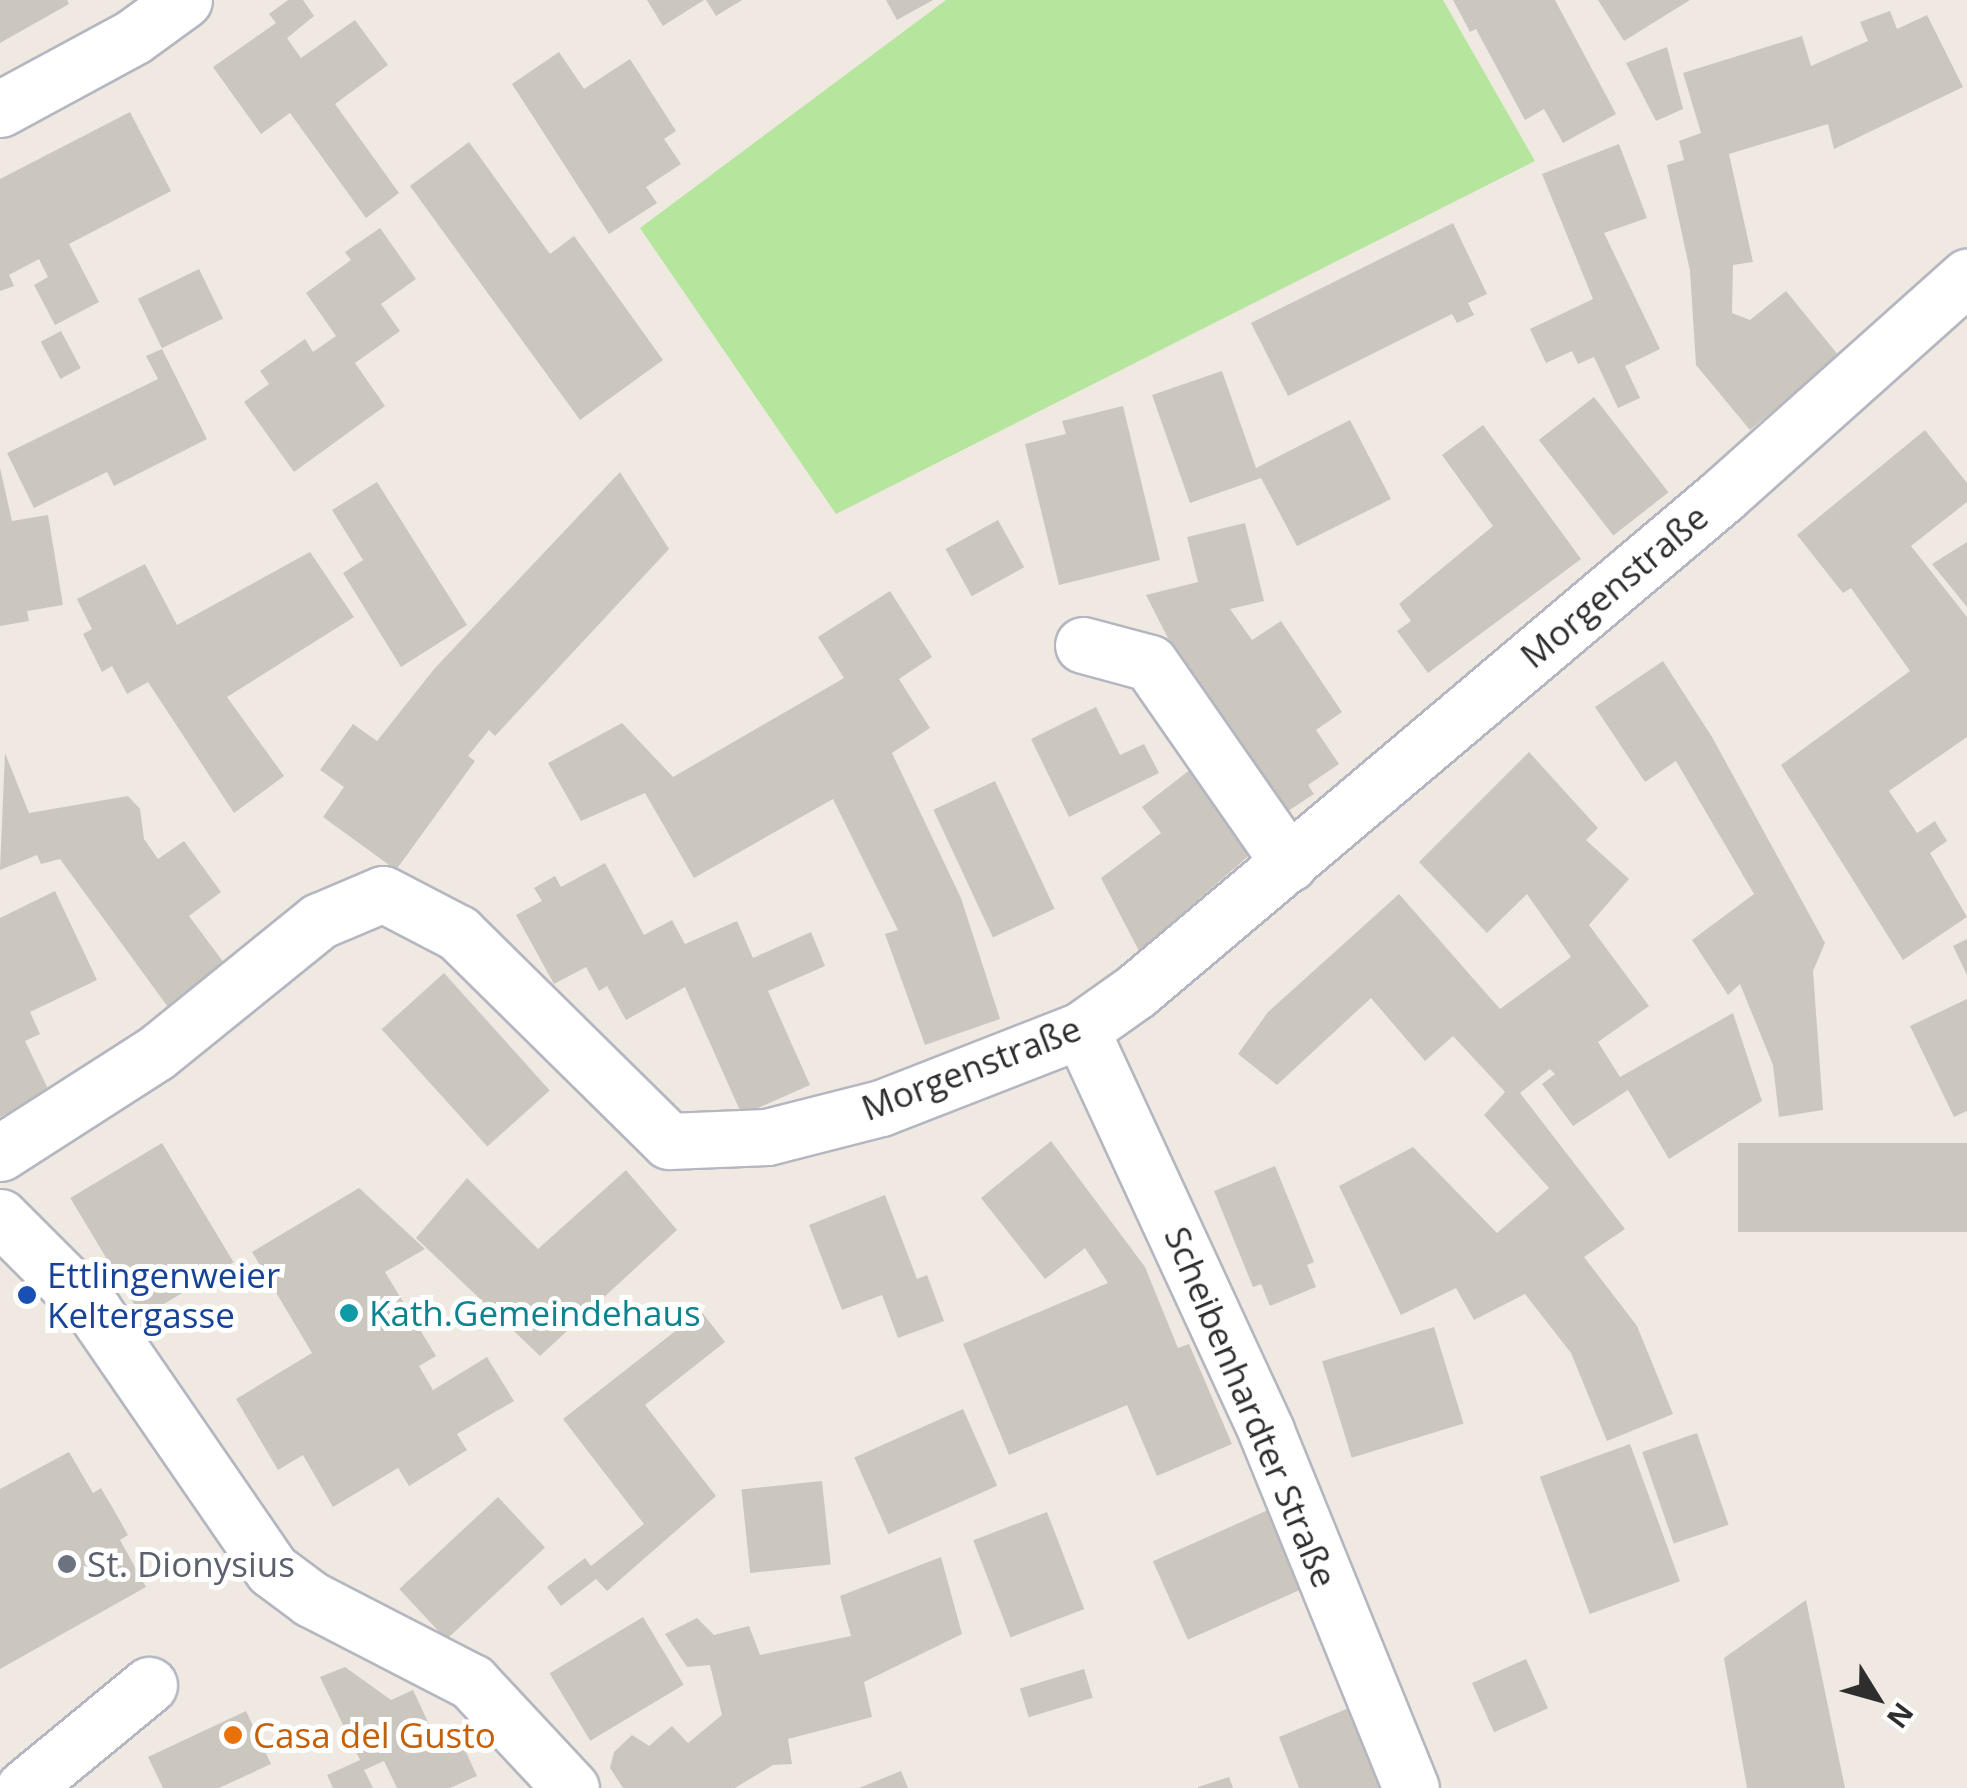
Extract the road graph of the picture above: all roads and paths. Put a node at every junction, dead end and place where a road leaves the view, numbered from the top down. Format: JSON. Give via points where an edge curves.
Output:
{"nodes":[{"id":1,"x":184,"y":0,"type":"edge"},
{"id":2,"x":0,"y":109,"type":"edge"},
{"id":3,"x":1967,"y":277,"type":"edge"},
{"id":4,"x":1084,"y":645,"type":"dead end"},
{"id":5,"x":1289,"y":863,"type":"junction"},
{"id":6,"x":1081,"y":1030,"type":"junction"},
{"id":7,"x":0,"y":1153,"type":"edge"},
{"id":8,"x":0,"y":1217,"type":"edge"},
{"id":9,"x":149,"y":1685,"type":"dead end"},
{"id":10,"x":24,"y":1788,"type":"edge"},
{"id":11,"x":570,"y":1788,"type":"edge"},
{"id":12,"x":1411,"y":1788,"type":"edge"}],
"edges":[{"from":1,"to":2,"type":"street","via":[[133,37]]},
{"from":3,"to":5,"type":"street","name":"Morgenstraße","via":[[1722,496]]},
{"from":4,"to":5,"type":"street","via":[[1150,662]]},
{"from":5,"to":6,"type":"street","name":"Morgenstraße"},
{"from":6,"to":7,"type":"street","name":"Morgenstraße","via":[[881,1108],[766,1137],[669,1141],[458,933],[382,894],[319,921],[282,946],[156,1053]]},
{"from":6,"to":12,"type":"street","name":"Scheibenhardter Straße","via":[[1266,1431]]},
{"from":8,"to":11,"type":"street","via":[[94,1310],[272,1570],[311,1599],[472,1682]]},
{"from":9,"to":10,"type":"street"}]}
